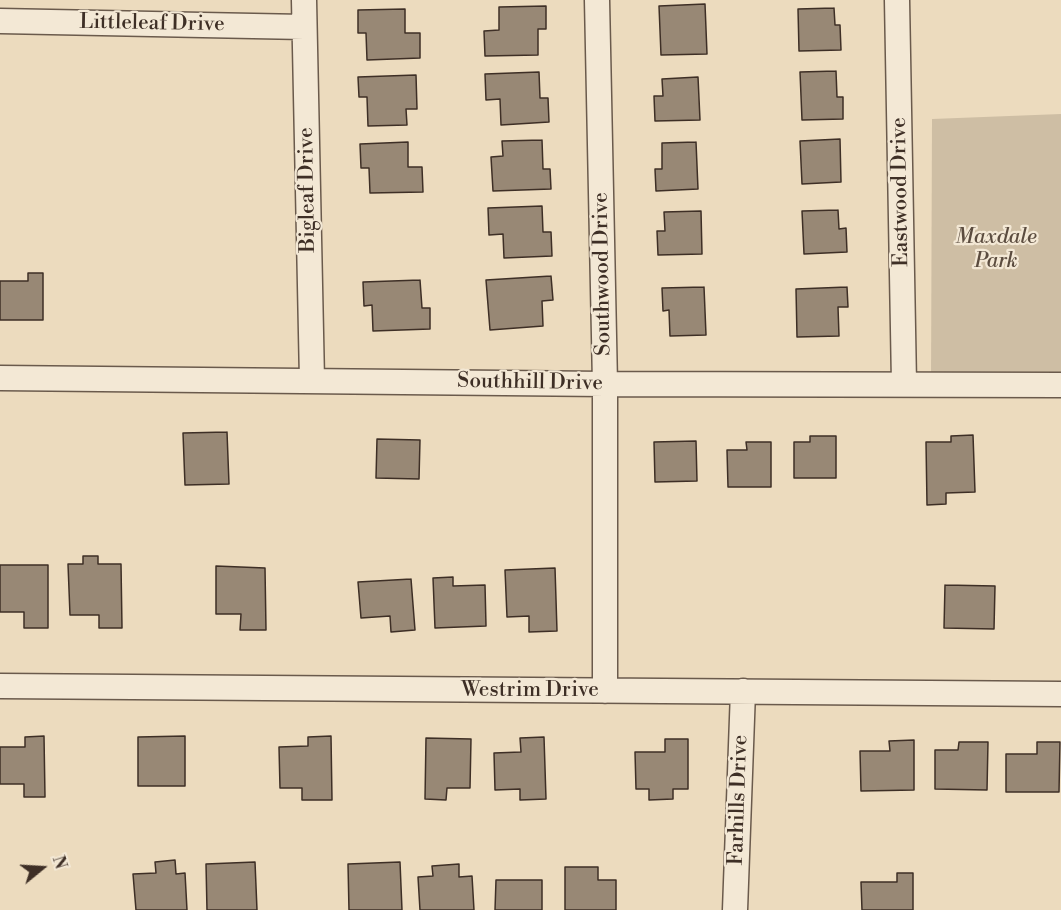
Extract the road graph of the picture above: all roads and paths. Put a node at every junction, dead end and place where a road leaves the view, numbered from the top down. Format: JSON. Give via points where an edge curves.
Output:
{"nodes":[{"id":1,"x":303,"y":0,"type":"edge"},
{"id":2,"x":597,"y":0,"type":"edge"},
{"id":3,"x":897,"y":0,"type":"edge"},
{"id":4,"x":6,"y":14,"type":"edge"},
{"id":5,"x":304,"y":27,"type":"junction"},
{"id":6,"x":0,"y":378,"type":"edge"},
{"id":7,"x":312,"y":380,"type":"junction"},
{"id":8,"x":904,"y":383,"type":"junction"},
{"id":9,"x":605,"y":384,"type":"junction"},
{"id":10,"x":1061,"y":385,"type":"edge"},
{"id":11,"x":0,"y":686,"type":"edge"},
{"id":12,"x":605,"y":691,"type":"junction"},
{"id":13,"x":743,"y":691,"type":"junction"},
{"id":14,"x":1061,"y":694,"type":"edge"},
{"id":15,"x":735,"y":910,"type":"edge"}],
"edges":[{"from":1,"to":5,"type":"street","name":"Bigleaf Drive"},
{"from":2,"to":9,"type":"street","name":"Southwood Drive"},
{"from":3,"to":8,"type":"street","name":"Eastwood Drive"},
{"from":4,"to":5,"type":"street","name":"Littleleaf Drive"},
{"from":5,"to":7,"type":"street","name":"Bigleaf Drive"},
{"from":6,"to":7,"type":"street","name":"Southhill Drive"},
{"from":7,"to":9,"type":"street","name":"Southhill Drive"},
{"from":8,"to":9,"type":"street","name":"Southhill Drive"},
{"from":8,"to":10,"type":"street","name":"Southhill Drive"},
{"from":9,"to":12,"type":"street","name":"Southwood Drive"},
{"from":11,"to":12,"type":"street","name":"Westrim Drive"},
{"from":12,"to":13,"type":"street","name":"Westrim Drive"},
{"from":13,"to":14,"type":"street","name":"Westrim Drive"},
{"from":13,"to":15,"type":"street","name":"Farhills Drive"}]}
